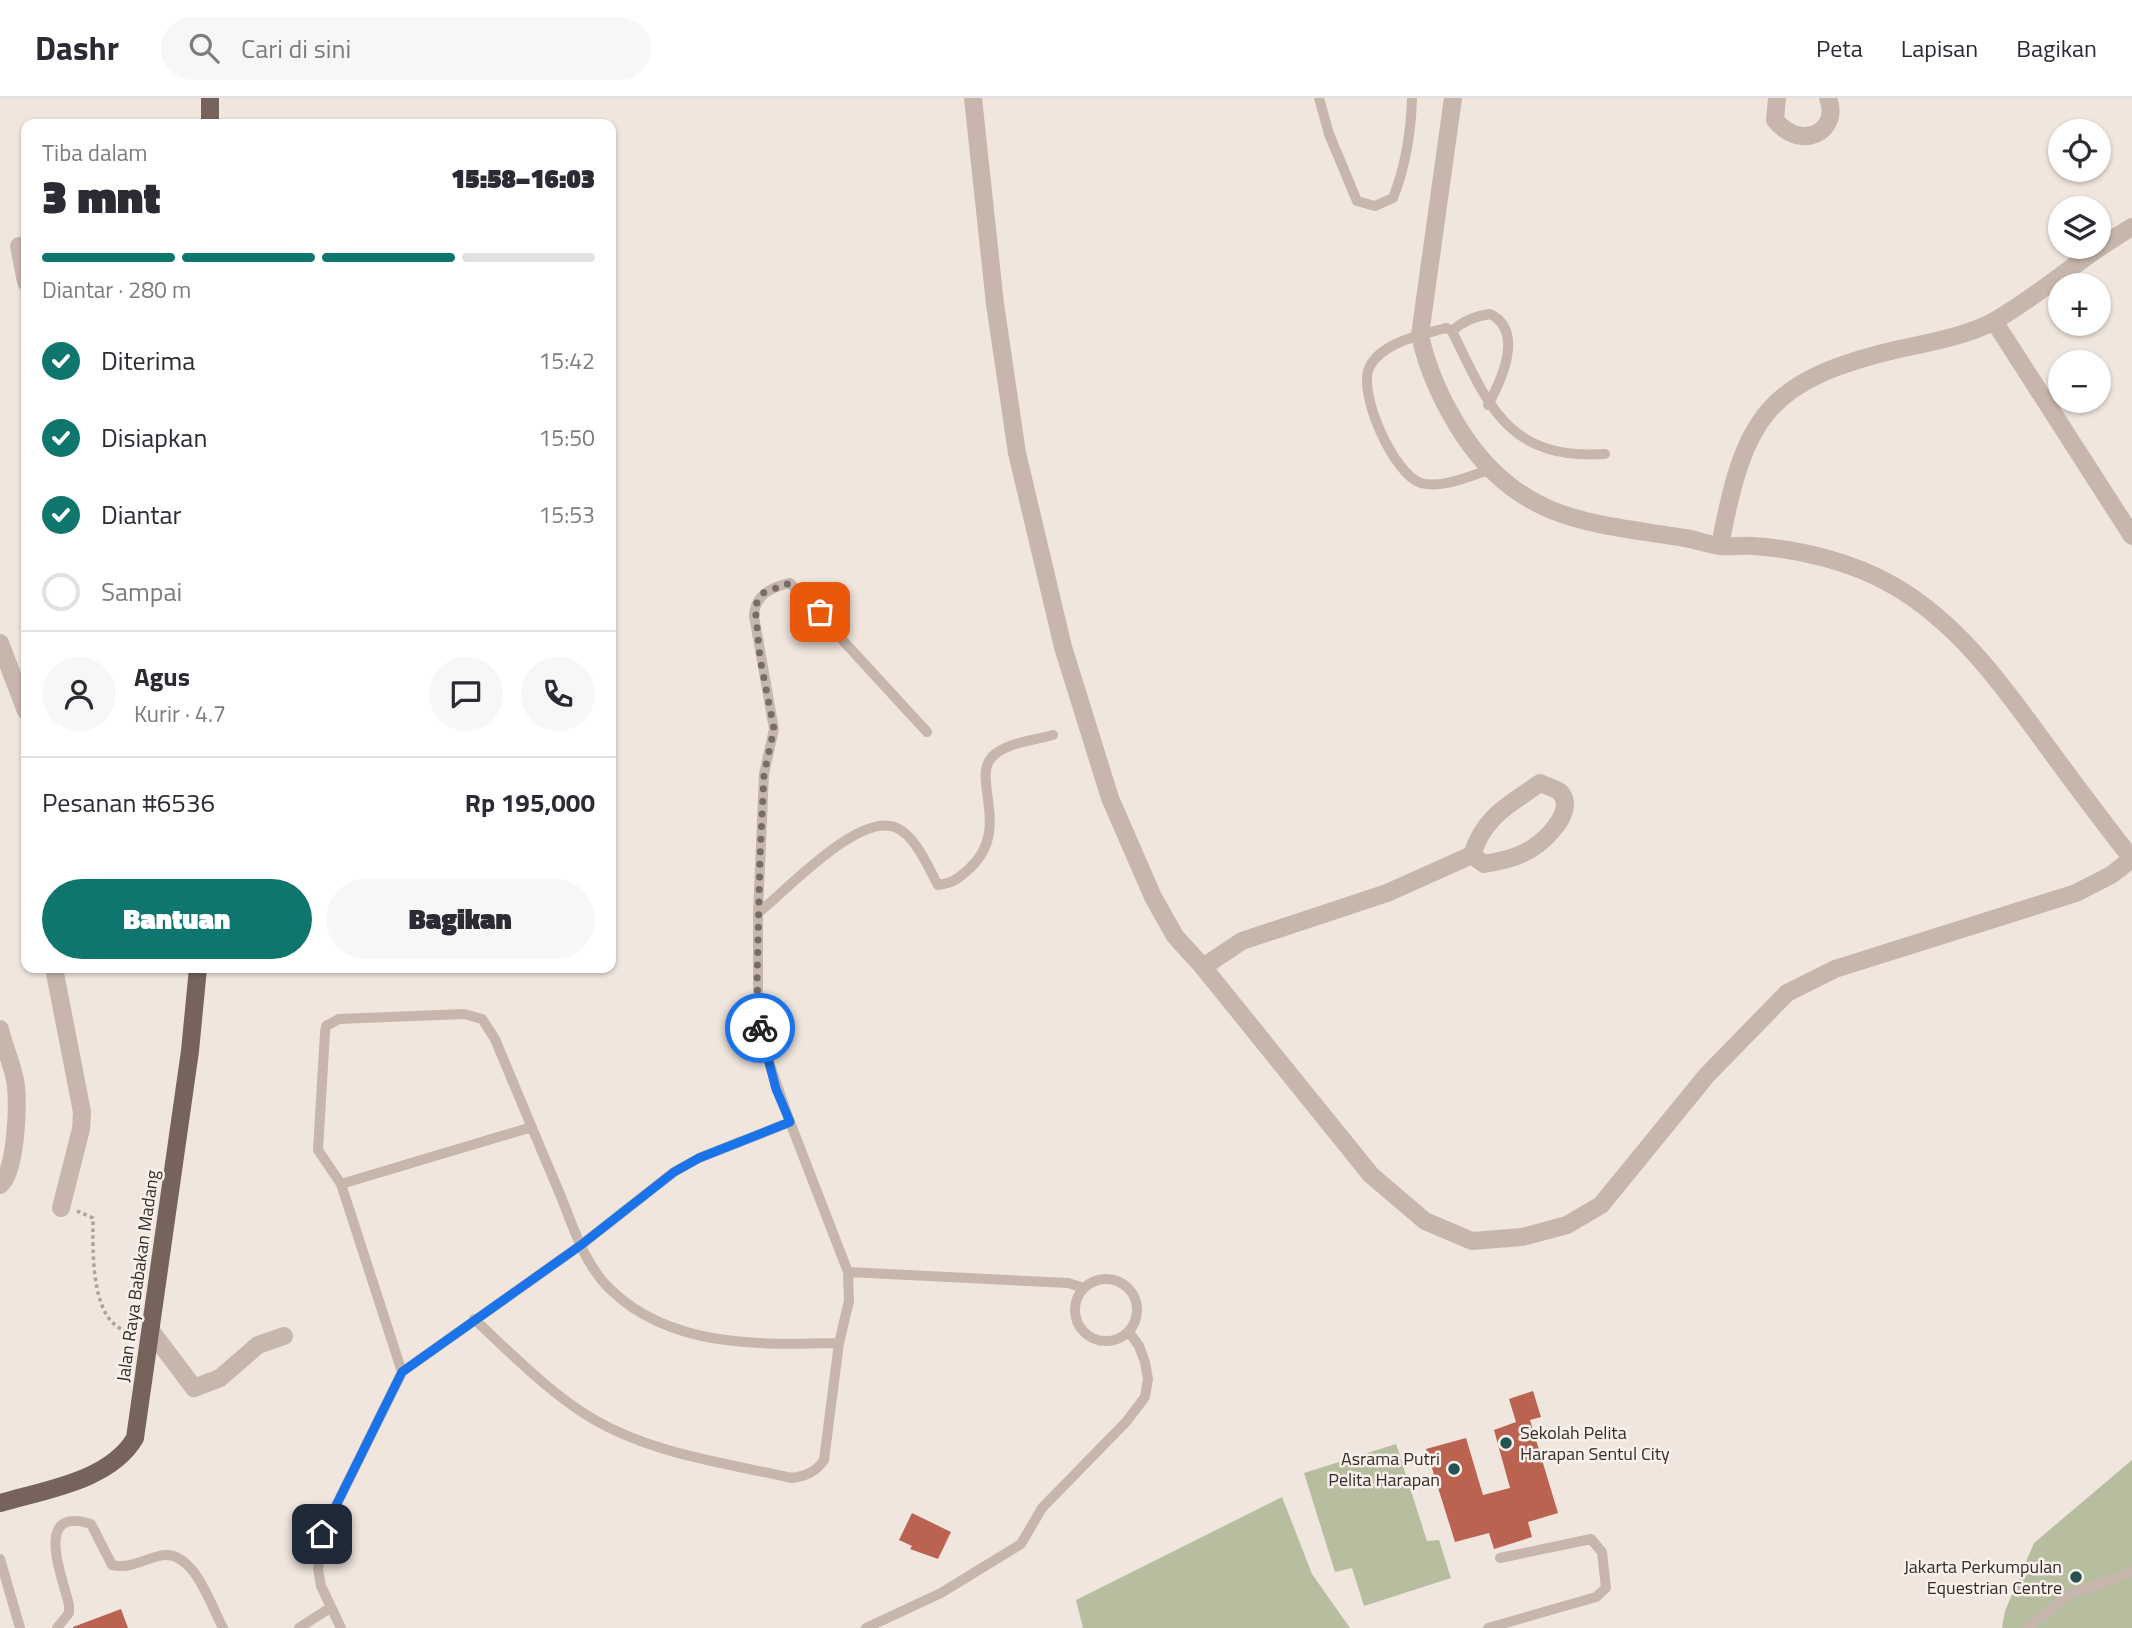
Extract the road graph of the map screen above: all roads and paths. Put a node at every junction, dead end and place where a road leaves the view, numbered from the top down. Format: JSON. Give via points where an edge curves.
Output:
{"nodes":[{"id":1,"x":210,"y":98,"type":"edge"},
{"id":2,"x":973,"y":98,"type":"edge"},
{"id":3,"x":1319,"y":98,"type":"edge"},
{"id":4,"x":1412,"y":98,"type":"edge"},
{"id":5,"x":1453,"y":98,"type":"edge"},
{"id":6,"x":1777,"y":98,"type":"edge"},
{"id":7,"x":1828,"y":98,"type":"edge"},
{"id":8,"x":210,"y":119,"type":"edge"},
{"id":9,"x":2132,"y":227,"type":"edge"},
{"id":10,"x":19,"y":246,"type":"dead end"},
{"id":11,"x":21,"y":256,"type":"edge"},
{"id":12,"x":1994,"y":321,"type":"junction"},
{"id":13,"x":1452,"y":331,"type":"junction"},
{"id":14,"x":1420,"y":335,"type":"junction"},
{"id":15,"x":1488,"y":405,"type":"junction"},
{"id":16,"x":1605,"y":454,"type":"dead end"},
{"id":17,"x":1489,"y":470,"type":"junction"},
{"id":18,"x":2132,"y":536,"type":"edge"},
{"id":19,"x":1720,"y":546,"type":"junction"},
{"id":20,"x":0,"y":643,"type":"edge"},
{"id":21,"x":21,"y":698,"type":"edge"},
{"id":22,"x":927,"y":732,"type":"dead end"},
{"id":23,"x":1053,"y":735,"type":"dead end"},
{"id":24,"x":1472,"y":855,"type":"junction"},
{"id":25,"x":2132,"y":859,"type":"edge"},
{"id":26,"x":758,"y":913,"type":"junction"},
{"id":27,"x":1203,"y":967,"type":"junction"},
{"id":28,"x":55,"y":973,"type":"edge"},
{"id":29,"x":198,"y":973,"type":"edge"},
{"id":30,"x":0,"y":1029,"type":"edge"},
{"id":31,"x":790,"y":1122,"type":"junction"},
{"id":32,"x":532,"y":1127,"type":"junction"},
{"id":33,"x":341,"y":1184,"type":"junction"},
{"id":34,"x":0,"y":1185,"type":"edge"},
{"id":35,"x":61,"y":1208,"type":"joint"},
{"id":36,"x":581,"y":1245,"type":"junction"},
{"id":37,"x":848,"y":1272,"type":"junction"},
{"id":38,"x":1084,"y":1288,"type":"junction"},
{"id":39,"x":474,"y":1319,"type":"junction"},
{"id":40,"x":151,"y":1331,"type":"junction"},
{"id":41,"x":1129,"y":1332,"type":"junction"},
{"id":42,"x":284,"y":1336,"type":"dead end"},
{"id":43,"x":839,"y":1343,"type":"junction"},
{"id":44,"x":402,"y":1372,"type":"junction"},
{"id":45,"x":0,"y":1503,"type":"edge"},
{"id":46,"x":1500,"y":1558,"type":"dead end"},
{"id":47,"x":0,"y":1559,"type":"edge"},
{"id":48,"x":2132,"y":1572,"type":"edge"},
{"id":49,"x":330,"y":1608,"type":"junction"},
{"id":50,"x":20,"y":1628,"type":"edge"},
{"id":51,"x":57,"y":1628,"type":"edge"},
{"id":52,"x":223,"y":1628,"type":"edge"},
{"id":53,"x":299,"y":1628,"type":"edge"},
{"id":54,"x":341,"y":1628,"type":"edge"},
{"id":55,"x":866,"y":1628,"type":"edge"},
{"id":56,"x":1488,"y":1628,"type":"edge"},
{"id":57,"x":2027,"y":1628,"type":"edge"}],
"edges":[{"from":1,"to":8,"type":"main road"},
{"from":2,"to":27,"type":"street","via":[[995,304],[1017,453],[1063,648],[1110,798],[1153,897],[1175,936]]},
{"from":3,"to":4,"type":"lane","via":[[1357,201],[1375,206],[1392,198],[1403,171]]},
{"from":5,"to":14,"type":"street"},
{"from":6,"to":7,"type":"street","via":[[1775,120],[1786,132],[1801,138],[1817,134],[1828,122]]},
{"from":9,"to":12,"type":"street"},
{"from":10,"to":11,"type":"street"},
{"from":12,"to":18,"type":"street"},
{"from":12,"to":19,"type":"street","via":[[1839,365],[1800,382],[1763,415],[1751,436],[1730,493]]},
{"from":13,"to":14,"type":"lane","via":[[1446,328]]},
{"from":13,"to":15,"type":"lane"},
{"from":13,"to":15,"type":"lane","via":[[1481,315],[1490,314],[1503,324],[1508,341],[1505,372]]},
{"from":14,"to":17,"type":"street","via":[[1426,366],[1440,396]]},
{"from":14,"to":17,"type":"lane","via":[[1388,349],[1370,366],[1366,381],[1393,458],[1405,475],[1422,484],[1450,482]]},
{"from":15,"to":16,"type":"lane","via":[[1513,433],[1550,451]]},
{"from":17,"to":19,"type":"street","via":[[1544,507],[1573,518]]},
{"from":19,"to":25,"type":"street","via":[[1784,550],[1852,567],[1928,607],[2008,692]]},
{"from":20,"to":21,"type":"street"},
{"from":22,"to":26,"type":"lane","via":[[790,583],[763,593],[754,616],[774,729],[764,774]]},
{"from":23,"to":26,"type":"lane","via":[[994,754],[988,762],[992,829],[980,859],[954,883],[937,885],[907,835],[894,826],[877,828],[820,856]]},
{"from":24,"to":24,"type":"street","via":[[1484,864],[1531,849],[1563,814],[1559,790],[1540,783],[1498,813],[1479,832]]},
{"from":24,"to":27,"type":"street","via":[[1387,893],[1253,937]]},
{"from":25,"to":27,"type":"street","via":[[2076,893],[1835,969],[1787,993],[1707,1075],[1601,1205],[1567,1225],[1522,1237],[1472,1241],[1425,1221],[1389,1191],[1371,1175]]},
{"from":26,"to":31,"type":"lane","via":[[758,1017]]},
{"from":28,"to":35,"type":"street","via":[[82,1112]]},
{"from":29,"to":40,"type":"main road","name":"Jalan Raya Babakan Madang"},
{"from":30,"to":34,"type":"street","via":[[15,1084],[16,1115],[9,1176]]},
{"from":31,"to":36,"type":"lane","via":[[685,1166]]},
{"from":31,"to":37,"type":"lane"},
{"from":32,"to":33,"type":"lane"},
{"from":32,"to":33,"type":"lane","via":[[489,1027],[475,1015],[339,1019],[326,1026],[316,1143]]},
{"from":32,"to":36,"type":"lane"},
{"from":33,"to":44,"type":"lane"},
{"from":35,"to":40,"type":"path","via":[[86,1212],[93,1218],[94,1278],[108,1316],[128,1332]]},
{"from":36,"to":39,"type":"lane"},
{"from":36,"to":43,"type":"lane","via":[[611,1291],[656,1321],[741,1343]]},
{"from":37,"to":38,"type":"lane","via":[[1077,1284]]},
{"from":37,"to":43,"type":"lane","via":[[849,1301]]},
{"from":38,"to":41,"type":"lane","via":[[1108,1278],[1124,1284],[1137,1307]]},
{"from":38,"to":41,"type":"lane","via":[[1075,1303],[1081,1329],[1104,1341]]},
{"from":39,"to":43,"type":"lane","via":[[545,1385],[593,1419],[669,1451],[792,1478],[809,1474],[824,1460]]},
{"from":39,"to":44,"type":"lane"},
{"from":40,"to":42,"type":"street","via":[[194,1388],[220,1378],[258,1345]]},
{"from":40,"to":45,"type":"main road","name":"Jalan Raya Babakan Madang","via":[[138,1427],[130,1447],[90,1474]]},
{"from":41,"to":55,"type":"lane","via":[[1145,1362],[1145,1397],[1042,1508],[1021,1544],[941,1593]]},
{"from":44,"to":49,"type":"lane","via":[[322,1534],[318,1569]]},
{"from":46,"to":56,"type":"lane","via":[[1591,1539],[1602,1552],[1606,1588],[1595,1597]]},
{"from":47,"to":50,"type":"lane"},
{"from":48,"to":57,"type":"lane","via":[[2070,1594]]},
{"from":49,"to":53,"type":"lane"},
{"from":49,"to":54,"type":"lane"},
{"from":51,"to":52,"type":"lane","via":[[69,1613],[69,1605],[54,1545],[58,1529],[77,1520],[91,1524],[112,1565],[125,1568],[162,1555],[190,1564]]}]}
